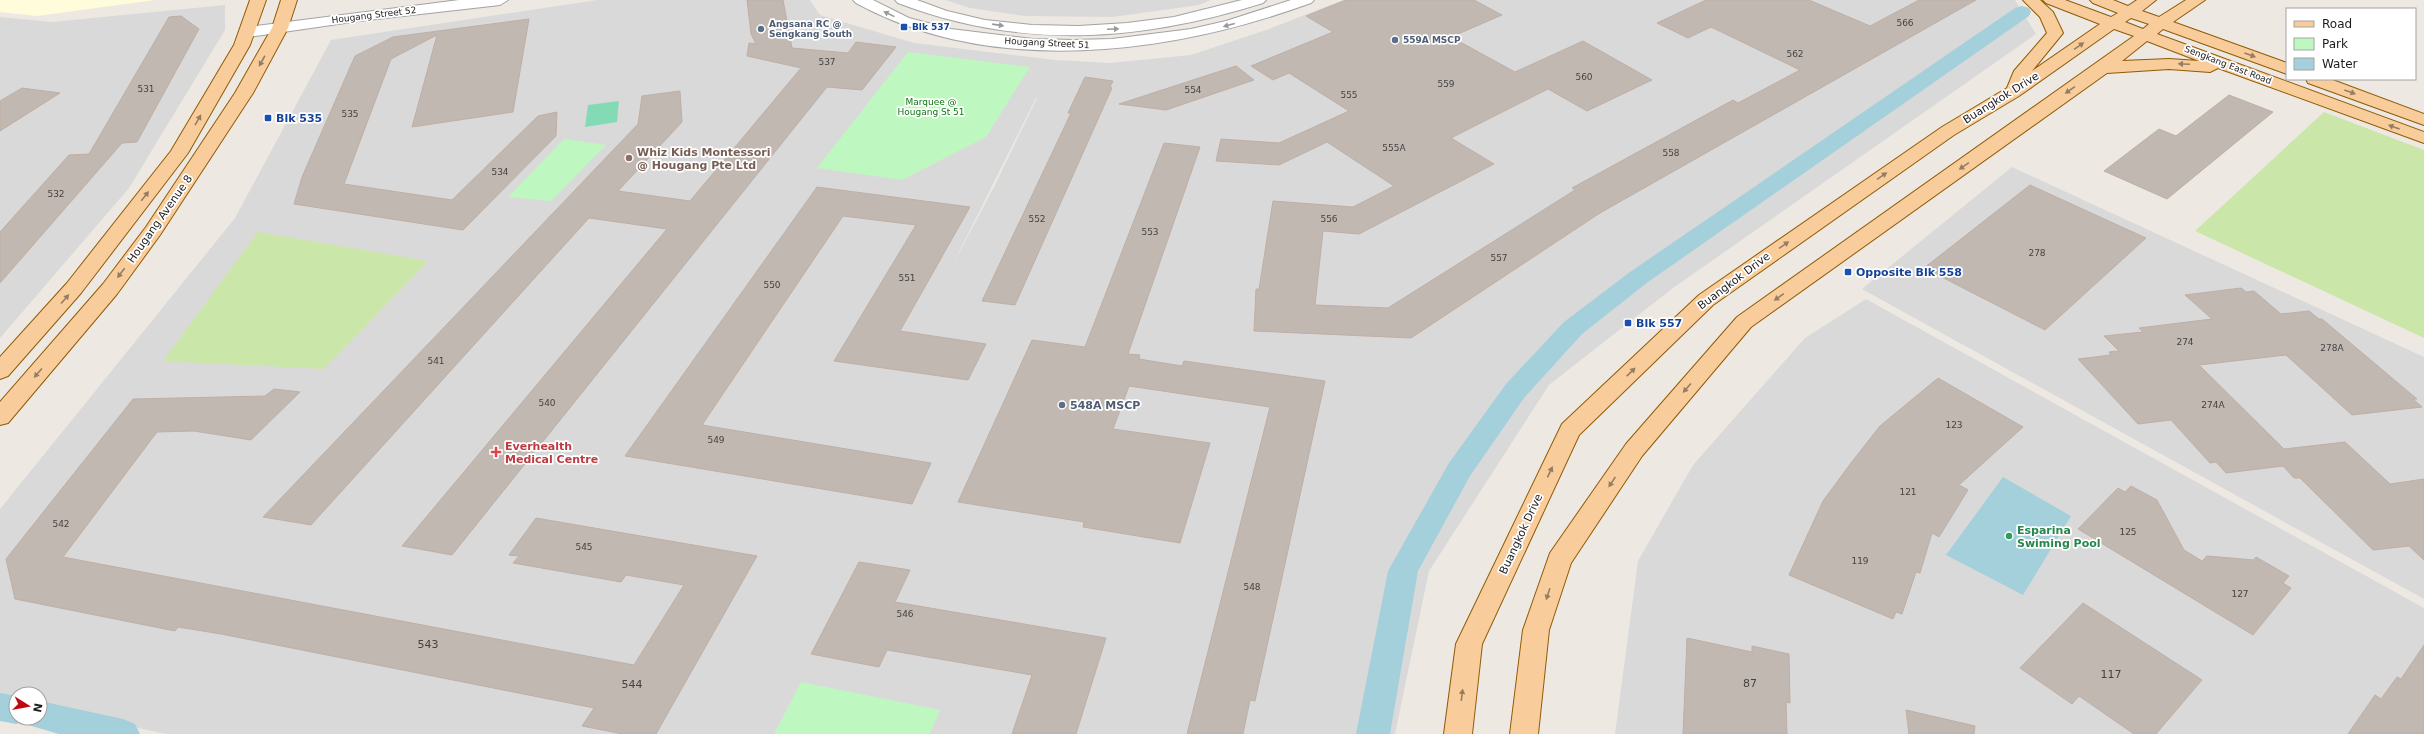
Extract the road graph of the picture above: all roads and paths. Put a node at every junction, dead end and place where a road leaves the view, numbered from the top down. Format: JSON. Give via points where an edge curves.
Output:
{"nodes":[{"id":1,"x":258,"y":0,"type":"edge"},
{"id":2,"x":289,"y":0,"type":"edge"},
{"id":3,"x":415,"y":0,"type":"edge"},
{"id":4,"x":500,"y":0,"type":"edge"},
{"id":5,"x":860,"y":0,"type":"edge"},
{"id":6,"x":903,"y":0,"type":"edge"},
{"id":7,"x":1258,"y":0,"type":"edge"},
{"id":8,"x":1306,"y":0,"type":"edge"},
{"id":9,"x":2031,"y":0,"type":"edge"},
{"id":10,"x":2051,"y":0,"type":"edge"},
{"id":11,"x":2098,"y":0,"type":"edge"},
{"id":12,"x":2148,"y":0,"type":"edge"},
{"id":13,"x":2193,"y":2,"type":"edge"},
{"id":14,"x":2129,"y":12,"type":"junction"},
{"id":15,"x":2112,"y":22,"type":"junction"},
{"id":16,"x":282,"y":23,"type":"junction"},
{"id":17,"x":2160,"y":23,"type":"junction"},
{"id":18,"x":250,"y":27,"type":"junction"},
{"id":19,"x":2145,"y":34,"type":"junction"},
{"id":20,"x":2225,"y":46,"type":"junction"},
{"id":21,"x":2102,"y":68,"type":"junction"},
{"id":22,"x":2286,"y":69,"type":"edge"},
{"id":23,"x":2250,"y":73,"type":"junction"},
{"id":24,"x":2317,"y":80,"type":"edge"},
{"id":25,"x":2013,"y":92,"type":"junction"},
{"id":26,"x":2424,"y":120,"type":"edge"},
{"id":27,"x":2424,"y":138,"type":"edge"},
{"id":28,"x":0,"y":371,"type":"edge"},
{"id":29,"x":0,"y":417,"type":"edge"},
{"id":30,"x":1458,"y":734,"type":"edge"},
{"id":31,"x":1524,"y":734,"type":"edge"}],
"edges":[{"from":1,"to":18,"type":"main road","name":"Hougang Avenue 8"},
{"from":2,"to":16,"type":"main road","name":"Hougang Avenue 8"},
{"from":3,"to":16,"type":"street","name":"Hougang Street 52"},
{"from":4,"to":16,"type":"street","name":"Hougang Street 52"},
{"from":8,"to":5,"type":"street","name":"Hougang Street 51","one_way":true,"via":[[1266,15],[1196,34],[1105,46],[1021,44],[934,30],[908,23]]},
{"from":6,"to":7,"type":"street","name":"Hougang Street 51","one_way":true,"via":[[959,19],[1011,27],[1074,31],[1158,25],[1197,18]]},
{"from":9,"to":25,"type":"main road","via":[[2047,15],[2055,33],[2020,74]]},
{"from":10,"to":15,"type":"main road","name":"Sengkang East Road"},
{"from":11,"to":14,"type":"main road","name":"Sengkang East Road"},
{"from":12,"to":14,"type":"main road","name":"Buangkok Drive"},
{"from":13,"to":17,"type":"main road"},
{"from":13,"to":20,"type":"main road","via":[[2195,21]]},
{"from":14,"to":15,"type":"main road","name":"Buangkok Drive"},
{"from":14,"to":17,"type":"main road","name":"Sengkang East Road"},
{"from":15,"to":19,"type":"main road","name":"Sengkang East Road"},
{"from":25,"to":15,"type":"main road","name":"Buangkok Drive","one_way":true},
{"from":16,"to":18,"type":"street","name":"Hougang Street 52"},
{"from":16,"to":29,"type":"main road","name":"Hougang Avenue 8","one_way":true,"via":[[244,94],[153,231],[110,289]]},
{"from":17,"to":19,"type":"main road"},
{"from":17,"to":20,"type":"main road","name":"Sengkang East Road"},
{"from":28,"to":18,"type":"main road","name":"Hougang Avenue 8","one_way":true,"via":[[74,288],[179,153]]},
{"from":19,"to":21,"type":"main road"},
{"from":19,"to":23,"type":"main road","name":"Sengkang East Road"},
{"from":20,"to":22,"type":"main road","name":"Sengkang East Road","one_way":true},
{"from":23,"to":21,"type":"main road","one_way":true,"via":[[2188,63],[2146,63]]},
{"from":21,"to":31,"type":"main road","one_way":true,"via":[[1744,322],[1634,450],[1559,560],[1536,630]]},
{"from":27,"to":23,"type":"main road","name":"Sengkang East Road","one_way":true},
{"from":24,"to":26,"type":"main road","one_way":true},
{"from":30,"to":25,"type":"main road","name":"Buangkok Drive","one_way":true,"via":[[1469,644],[1570,430],[1706,300],[1948,131]]}]}
